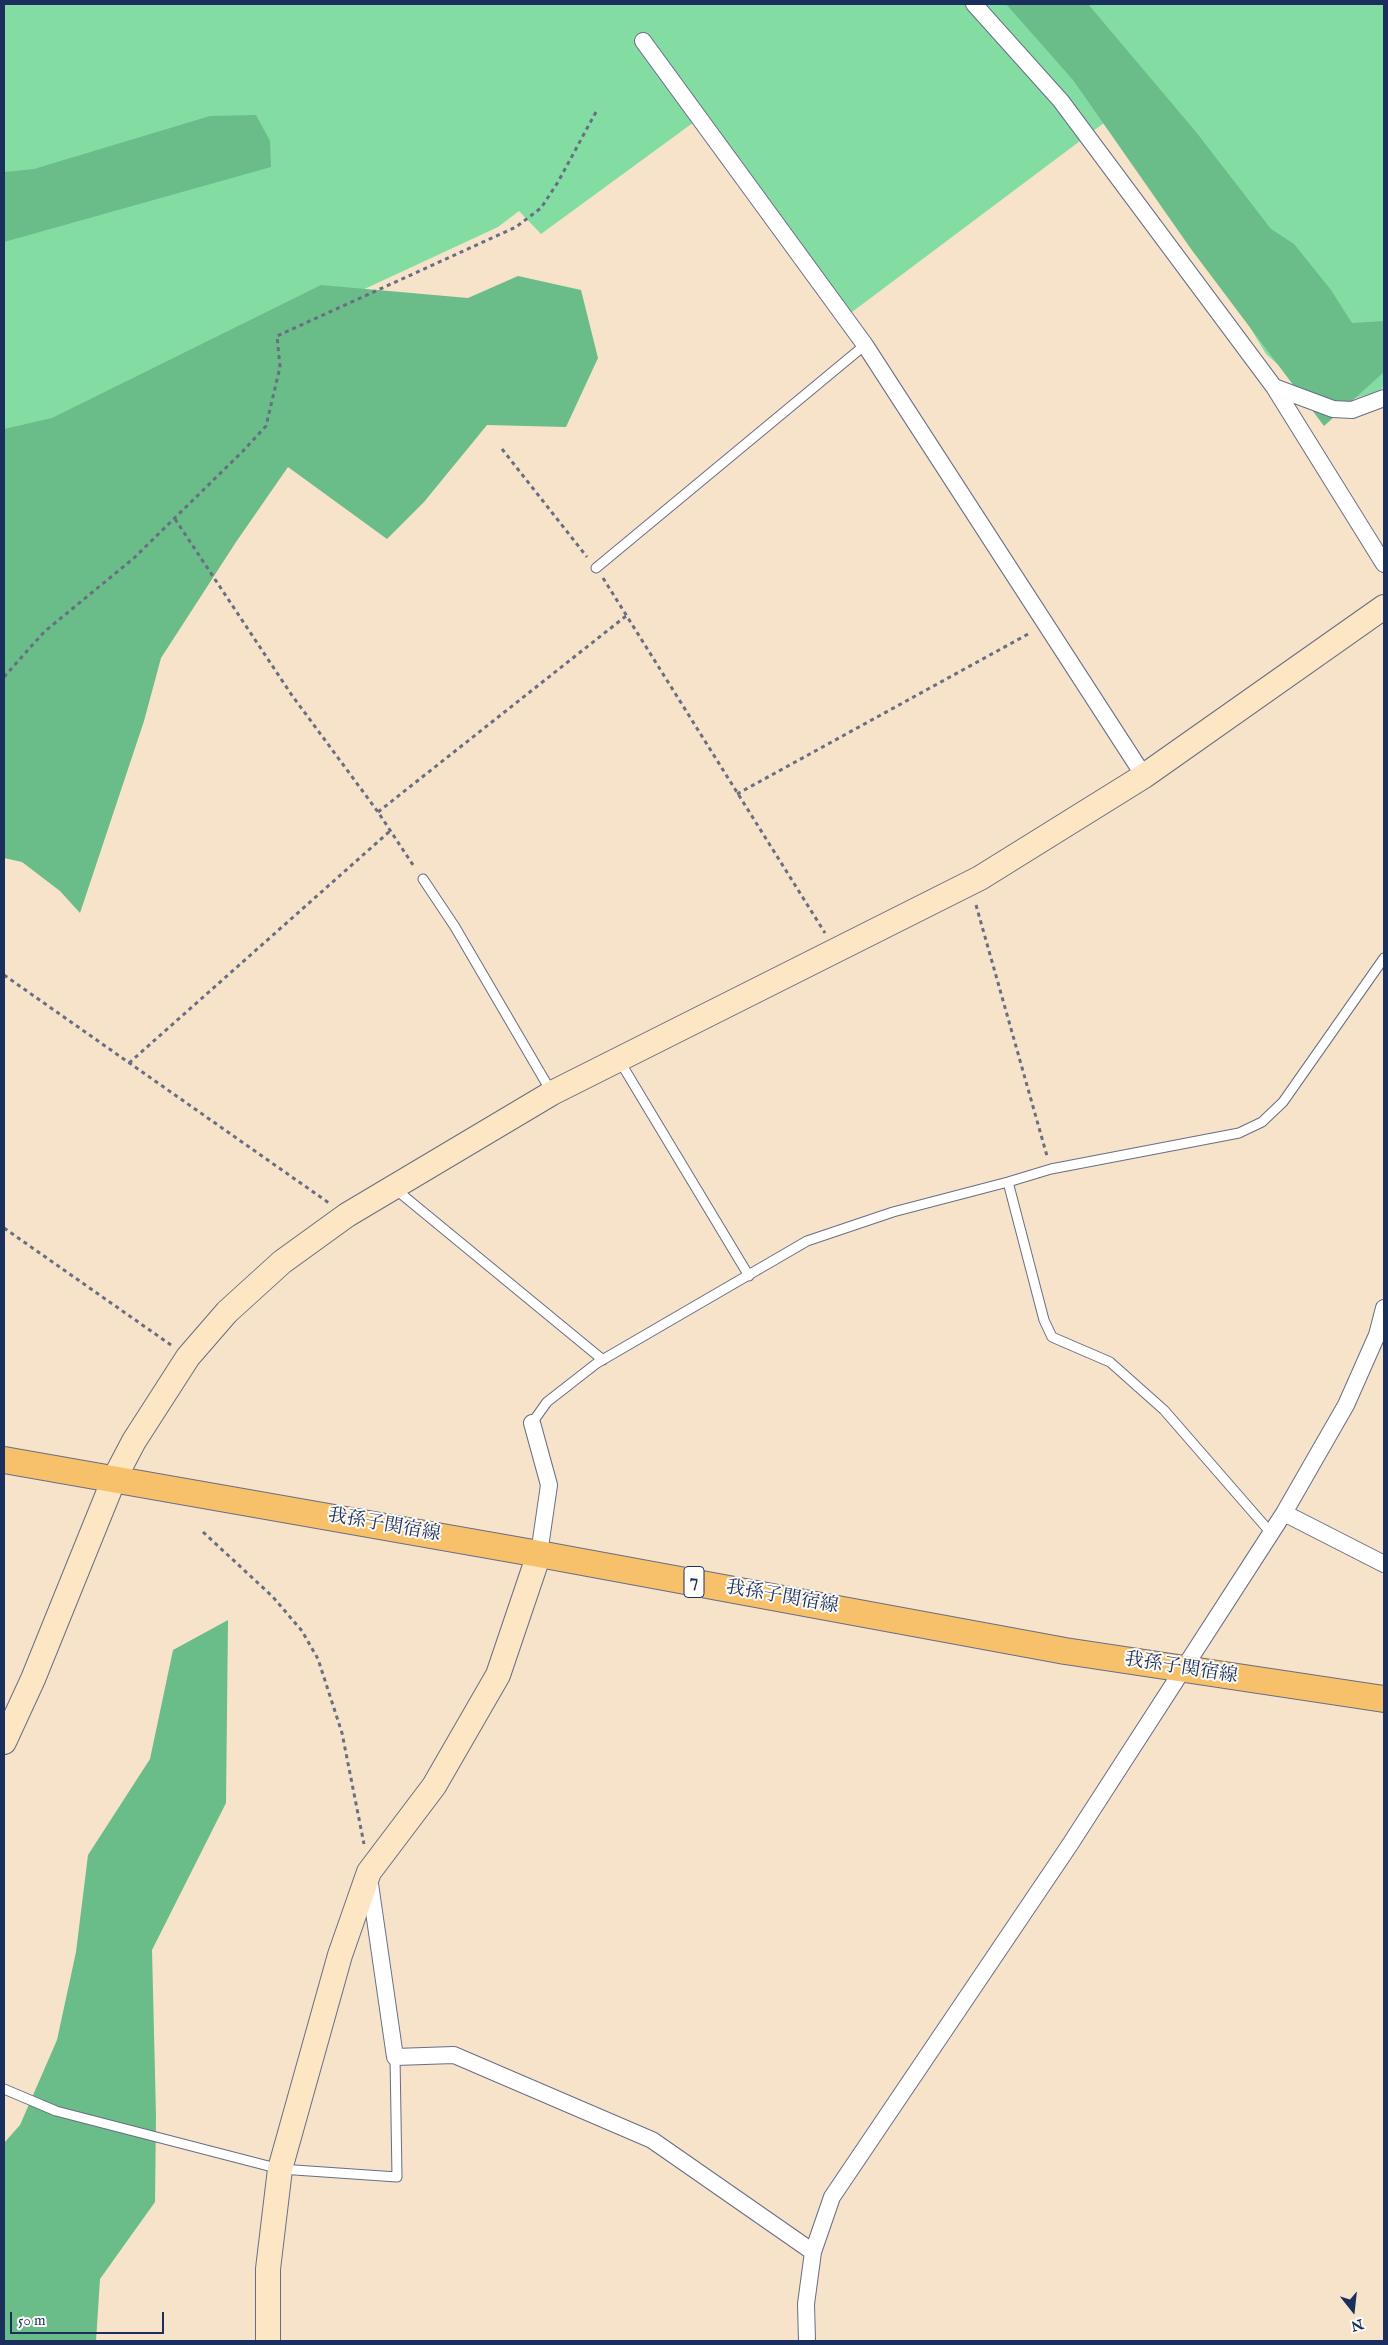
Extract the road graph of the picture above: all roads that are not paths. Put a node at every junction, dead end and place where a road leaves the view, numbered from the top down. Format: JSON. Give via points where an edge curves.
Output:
{"nodes":[{"id":1,"x":974,"y":4,"type":"edge"},
{"id":2,"x":643,"y":41,"type":"dead end"},
{"id":3,"x":865,"y":345,"type":"junction"},
{"id":4,"x":1274,"y":387,"type":"junction"},
{"id":5,"x":1384,"y":398,"type":"edge"},
{"id":6,"x":1384,"y":564,"type":"edge"},
{"id":7,"x":596,"y":568,"type":"road end"},
{"id":8,"x":1384,"y":608,"type":"edge"},
{"id":9,"x":1144,"y":776,"type":"junction"},
{"id":10,"x":423,"y":879,"type":"road end"},
{"id":11,"x":1384,"y":958,"type":"edge"},
{"id":12,"x":618,"y":1060,"type":"junction"},
{"id":13,"x":552,"y":1093,"type":"junction"},
{"id":14,"x":1008,"y":1182,"type":"junction"},
{"id":15,"x":394,"y":1188,"type":"junction"},
{"id":16,"x":749,"y":1276,"type":"junction"},
{"id":17,"x":1384,"y":1308,"type":"edge"},
{"id":18,"x":603,"y":1360,"type":"junction"},
{"id":19,"x":532,"y":1423,"type":"joint"},
{"id":20,"x":4,"y":1460,"type":"edge"},
{"id":21,"x":114,"y":1479,"type":"junction"},
{"id":22,"x":1284,"y":1512,"type":"junction"},
{"id":23,"x":1271,"y":1533,"type":"junction"},
{"id":24,"x":539,"y":1554,"type":"junction"},
{"id":25,"x":1384,"y":1564,"type":"edge"},
{"id":26,"x":1182,"y":1670,"type":"junction"},
{"id":27,"x":1384,"y":1699,"type":"edge"},
{"id":28,"x":4,"y":1742,"type":"edge"},
{"id":29,"x":369,"y":1872,"type":"junction"},
{"id":30,"x":395,"y":2057,"type":"junction"},
{"id":31,"x":4,"y":2089,"type":"edge"},
{"id":32,"x":280,"y":2169,"type":"junction"},
{"id":33,"x":813,"y":2252,"type":"junction"},
{"id":34,"x":268,"y":2341,"type":"edge"},
{"id":35,"x":806,"y":2341,"type":"edge"}],
"edges":[{"from":1,"to":4,"type":"street","via":[[1060,100]]},
{"from":2,"to":3,"type":"street"},
{"from":3,"to":7,"type":"lane"},
{"from":3,"to":9,"type":"street"},
{"from":4,"to":5,"type":"street","via":[[1332,409],[1352,410]]},
{"from":4,"to":6,"type":"street"},
{"from":8,"to":9,"type":"street"},
{"from":9,"to":12,"type":"street","via":[[970,883]]},
{"from":10,"to":13,"type":"lane"},
{"from":11,"to":14,"type":"lane","via":[[1283,1102],[1262,1122],[1239,1133],[1051,1169]]},
{"from":12,"to":13,"type":"street"},
{"from":12,"to":16,"type":"lane"},
{"from":13,"to":15,"type":"street"},
{"from":14,"to":16,"type":"lane","via":[[893,1212],[806,1242]]},
{"from":14,"to":23,"type":"lane","via":[[1044,1320],[1052,1337],[1110,1362],[1164,1410]]},
{"from":15,"to":18,"type":"lane"},
{"from":15,"to":21,"type":"street","via":[[347,1215],[282,1262],[227,1312],[188,1357],[134,1441]]},
{"from":16,"to":18,"type":"lane"},
{"from":17,"to":22,"type":"street","via":[[1377,1335],[1346,1405]]},
{"from":18,"to":19,"type":"lane","via":[[547,1402]]},
{"from":19,"to":24,"type":"street","via":[[549,1485]]},
{"from":20,"to":21,"type":"main road","name":"我孫子関宿線","number":"7"},
{"from":21,"to":24,"type":"main road","name":"我孫子関宿線","number":"7"},
{"from":21,"to":28,"type":"street"},
{"from":22,"to":23,"type":"street"},
{"from":22,"to":25,"type":"street"},
{"from":23,"to":26,"type":"street"},
{"from":24,"to":26,"type":"main road","name":"我孫子関宿線","number":"7"},
{"from":24,"to":29,"type":"street","via":[[498,1675],[434,1786]]},
{"from":26,"to":27,"type":"main road","name":"我孫子関宿線","number":"7"},
{"from":26,"to":33,"type":"street","via":[[1069,1846],[832,2197]]},
{"from":29,"to":30,"type":"street"},
{"from":29,"to":32,"type":"street","via":[[340,1955]]},
{"from":30,"to":32,"type":"lane","via":[[397,2177]]},
{"from":30,"to":33,"type":"street","via":[[454,2055],[652,2140]]},
{"from":31,"to":32,"type":"lane","via":[[56,2111]]},
{"from":32,"to":34,"type":"street","via":[[268,2269]]},
{"from":33,"to":35,"type":"street","via":[[806,2304]]}]}
